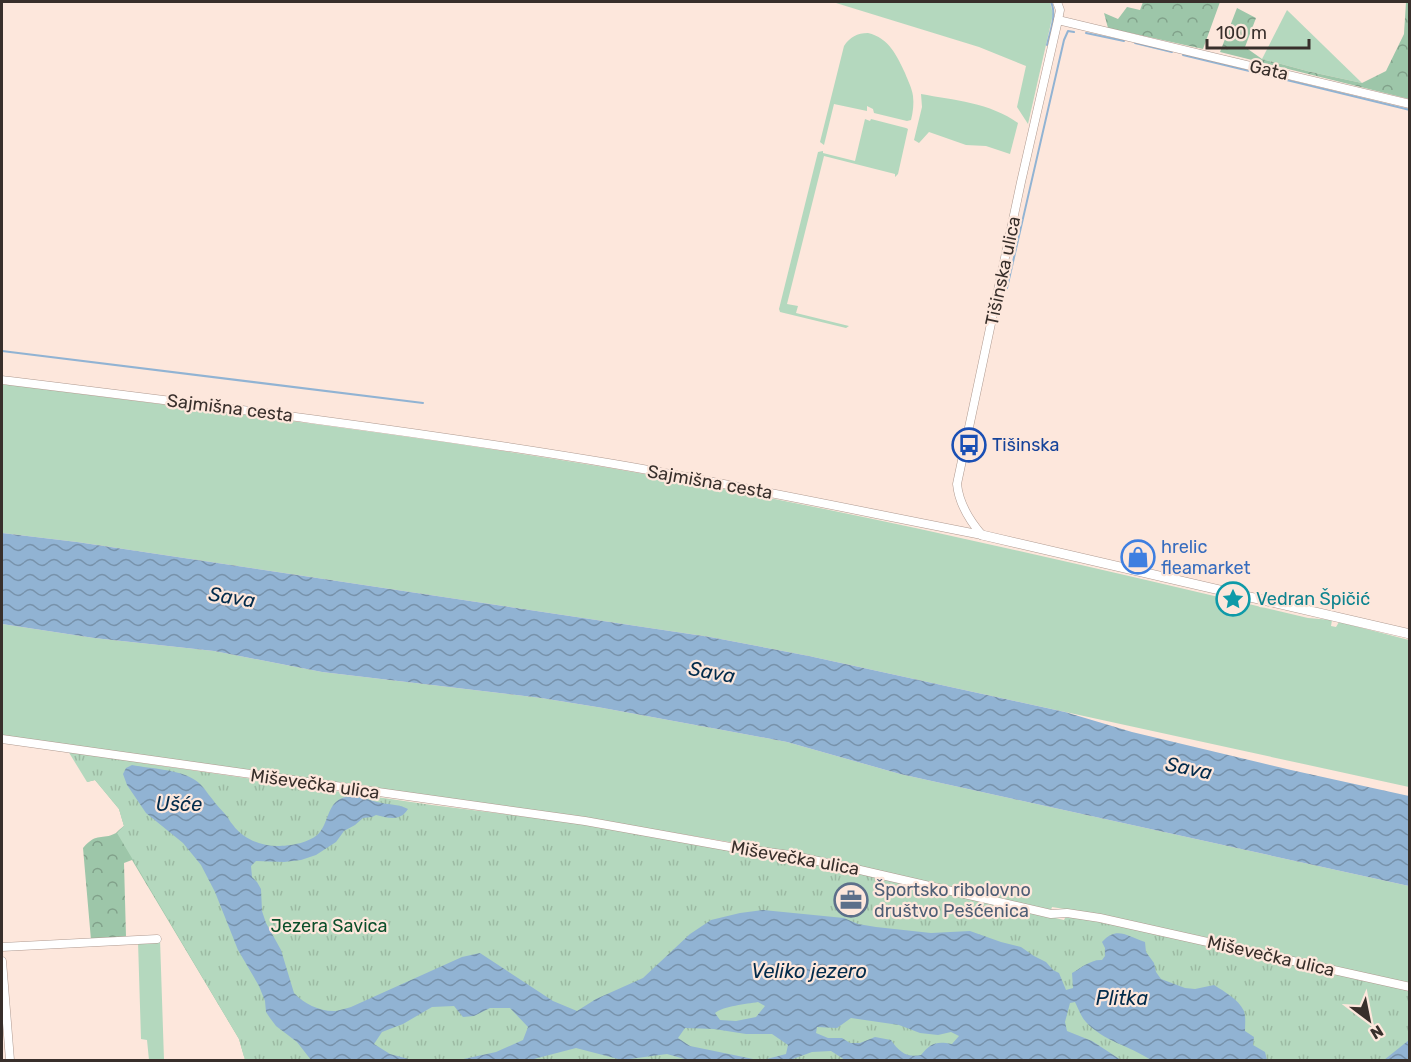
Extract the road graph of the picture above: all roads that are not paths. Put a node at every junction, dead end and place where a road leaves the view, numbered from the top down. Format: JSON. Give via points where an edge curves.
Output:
{"nodes":[{"id":1,"x":1057,"y":2,"type":"edge"},
{"id":2,"x":1058,"y":20,"type":"junction"},
{"id":3,"x":1410,"y":104,"type":"edge"},
{"id":4,"x":2,"y":380,"type":"edge"},
{"id":5,"x":982,"y":535,"type":"junction"},
{"id":6,"x":1410,"y":634,"type":"edge"},
{"id":7,"x":2,"y":739,"type":"edge"},
{"id":8,"x":158,"y":939,"type":"dead end"},
{"id":9,"x":2,"y":947,"type":"edge"},
{"id":10,"x":2,"y":961,"type":"edge"},
{"id":11,"x":1410,"y":987,"type":"edge"},
{"id":12,"x":10,"y":1060,"type":"edge"}],
"edges":[{"from":1,"to":2,"type":"street","name":"Tišinska ulica"},
{"from":2,"to":3,"type":"street","name":"Gata"},
{"from":2,"to":5,"type":"street","name":"Tišinska ulica","via":[[957,484],[958,496]]},
{"from":4,"to":5,"type":"street","name":"Sajmišna cesta","via":[[481,443],[742,486]]},
{"from":5,"to":6,"type":"street","name":"Sajmišna cesta"},
{"from":7,"to":11,"type":"street","name":"Miševečka ulica","via":[[585,821],[790,855],[1051,914],[1100,918]]},
{"from":8,"to":9,"type":"street"},
{"from":10,"to":12,"type":"street"}]}
